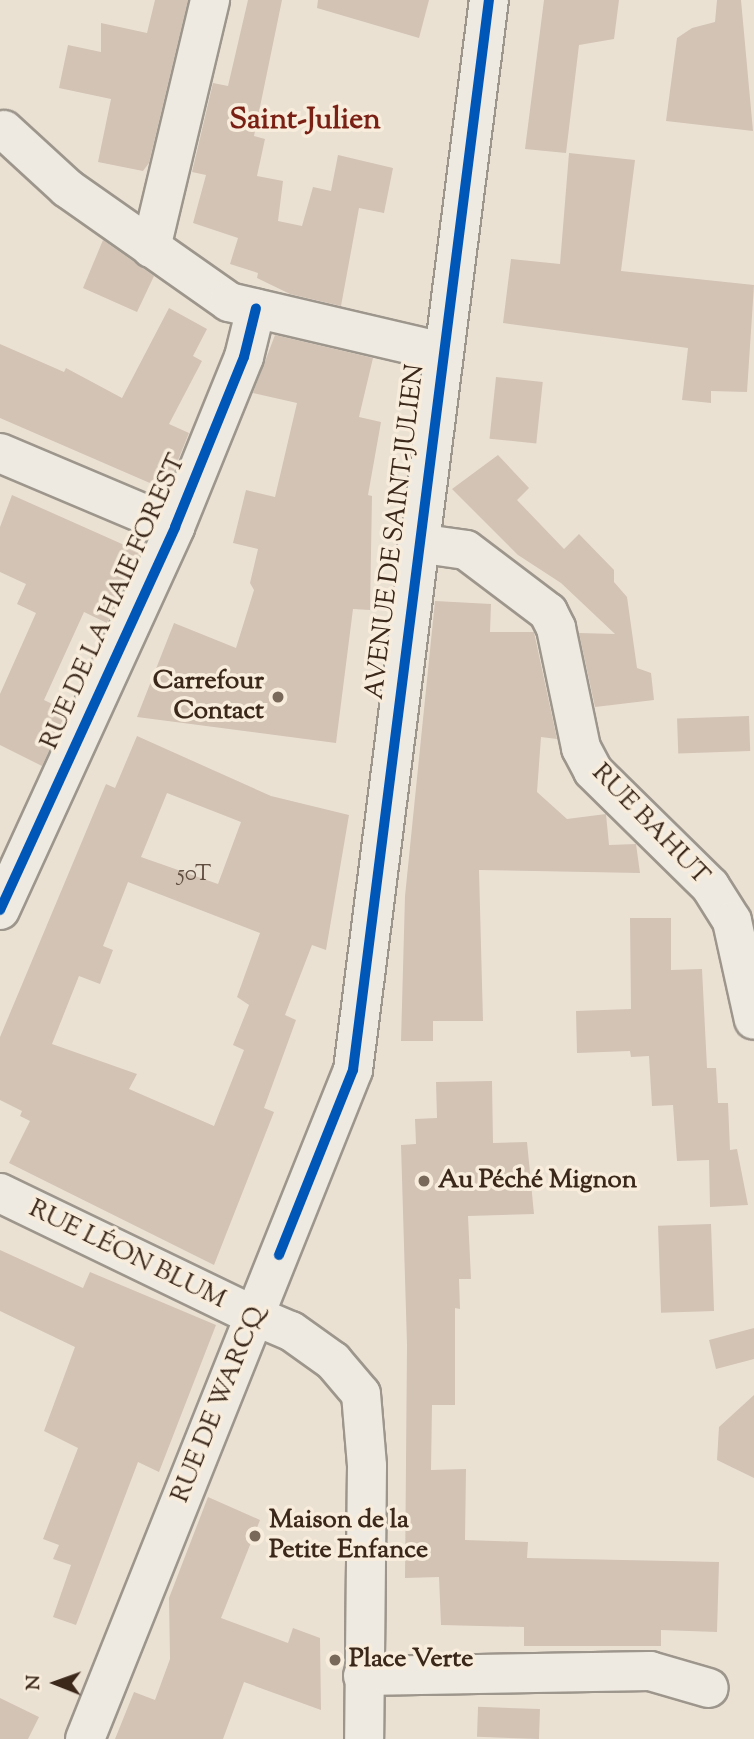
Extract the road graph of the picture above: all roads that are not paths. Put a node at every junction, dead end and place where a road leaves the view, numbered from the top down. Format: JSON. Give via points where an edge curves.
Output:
{"nodes":[{"id":1,"x":210,"y":0,"type":"edge"},
{"id":2,"x":489,"y":0,"type":"edge"},
{"id":3,"x":4,"y":130,"type":"dead end"},
{"id":4,"x":150,"y":248,"type":"junction"},
{"id":5,"x":256,"y":308,"type":"junction"},
{"id":6,"x":442,"y":352,"type":"junction"},
{"id":7,"x":0,"y":453,"type":"edge"},
{"id":8,"x":175,"y":527,"type":"junction"},
{"id":9,"x":417,"y":543,"type":"junction"},
{"id":10,"x":0,"y":911,"type":"edge"},
{"id":11,"x":754,"y":1020,"type":"edge"},
{"id":12,"x":353,"y":1070,"type":"joint"},
{"id":13,"x":0,"y":1193,"type":"edge"},
{"id":14,"x":255,"y":1316,"type":"junction"},
{"id":15,"x":363,"y":1676,"type":"junction"},
{"id":16,"x":709,"y":1688,"type":"dead end"},
{"id":17,"x":85,"y":1739,"type":"edge"},
{"id":18,"x":364,"y":1739,"type":"edge"}],
"edges":[{"from":1,"to":4,"type":"street"},
{"from":2,"to":6,"type":"street","name":"AVENUE DE SAINT-JULIEN"},
{"from":3,"to":4,"type":"street","via":[[66,188]]},
{"from":4,"to":5,"type":"street","via":[[229,302]]},
{"from":5,"to":6,"type":"street"},
{"from":5,"to":8,"type":"street","name":"RUE DE LA HAIE FOREST","via":[[244,358]]},
{"from":6,"to":9,"type":"street","name":"AVENUE DE SAINT-JULIEN"},
{"from":7,"to":8,"type":"street"},
{"from":8,"to":10,"type":"street","name":"RUE DE LA HAIE FOREST"},
{"from":9,"to":11,"type":"street","name":"RUE BAHUT","via":[[466,550],[548,612],[556,628],[581,748],[593,771],[710,886],[732,921]]},
{"from":9,"to":12,"type":"street","name":"AVENUE DE SAINT-JULIEN"},
{"from":12,"to":14,"type":"street","name":"RUE DE WARCQ"},
{"from":13,"to":14,"type":"street","name":"RUE LÉON BLUM"},
{"from":14,"to":15,"type":"street","name":"RUE LÉON BLUM","via":[[291,1331],[333,1361],[361,1394],[368,1466]]},
{"from":14,"to":17,"type":"street","name":"RUE DE WARCQ"},
{"from":15,"to":16,"type":"street","via":[[650,1671]]},
{"from":15,"to":18,"type":"street"}]}
